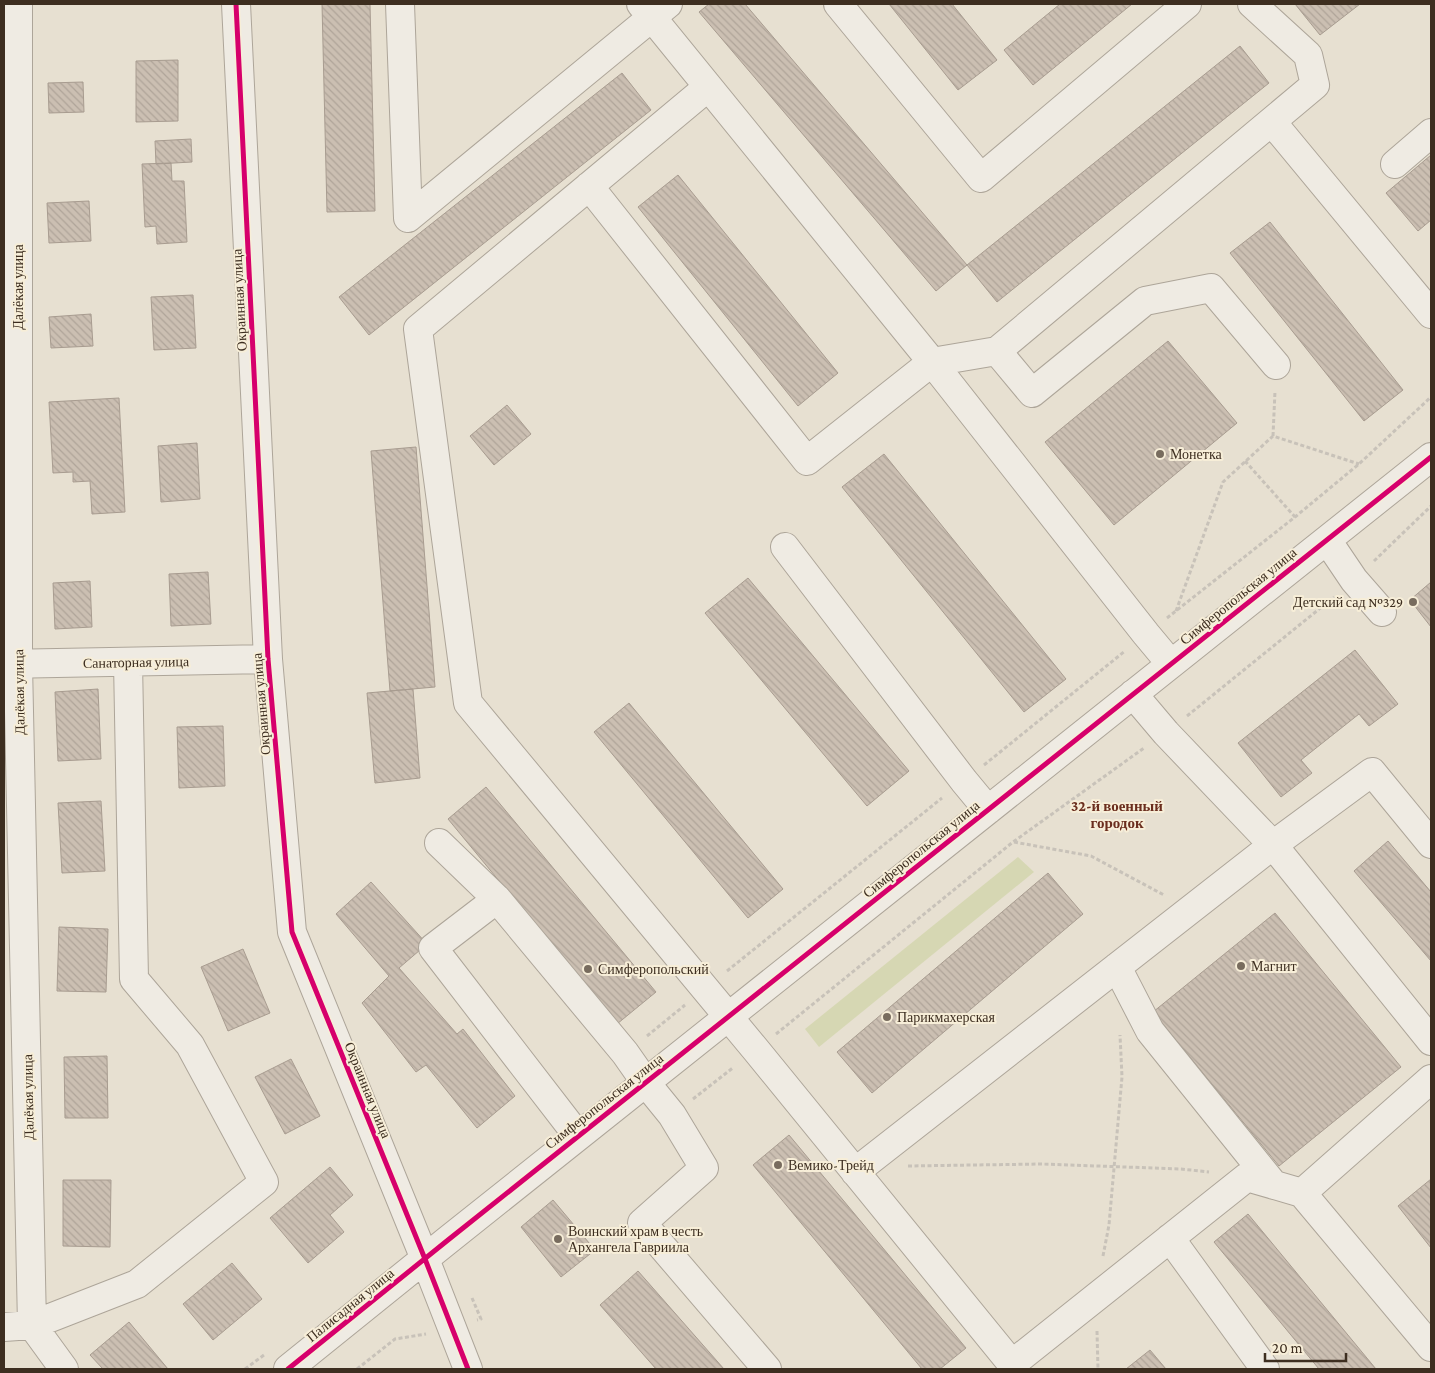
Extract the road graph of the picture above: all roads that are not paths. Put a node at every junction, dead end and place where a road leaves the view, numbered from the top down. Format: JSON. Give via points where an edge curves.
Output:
{"nodes":[{"id":1,"x":18,"y":4,"type":"edge"},
{"id":2,"x":236,"y":4,"type":"edge"},
{"id":3,"x":400,"y":4,"type":"edge"},
{"id":4,"x":838,"y":4,"type":"edge"},
{"id":5,"x":1187,"y":4,"type":"edge"},
{"id":6,"x":1252,"y":4,"type":"edge"},
{"id":7,"x":654,"y":8,"type":"edge"},
{"id":8,"x":708,"y":87,"type":"junction"},
{"id":9,"x":1272,"y":122,"type":"junction"},
{"id":10,"x":1431,"y":133,"type":"edge"},
{"id":11,"x":1394,"y":164,"type":"dead end"},
{"id":12,"x":588,"y":186,"type":"junction"},
{"id":13,"x":1431,"y":314,"type":"edge"},
{"id":14,"x":997,"y":350,"type":"junction"},
{"id":15,"x":932,"y":362,"type":"junction"},
{"id":16,"x":1276,"y":365,"type":"road end"},
{"id":17,"x":1431,"y":457,"type":"edge"},
{"id":18,"x":1327,"y":540,"type":"junction"},
{"id":19,"x":785,"y":547,"type":"dead end"},
{"id":20,"x":1382,"y":612,"type":"dead end"},
{"id":21,"x":268,"y":659,"type":"junction"},
{"id":22,"x":128,"y":662,"type":"junction"},
{"id":23,"x":11,"y":664,"type":"edge"},
{"id":24,"x":1171,"y":664,"type":"junction"},
{"id":25,"x":1133,"y":694,"type":"junction"},
{"id":26,"x":988,"y":810,"type":"junction"},
{"id":27,"x":439,"y":843,"type":"dead end"},
{"id":28,"x":1431,"y":844,"type":"edge"},
{"id":29,"x":1273,"y":845,"type":"junction"},
{"id":30,"x":497,"y":899,"type":"junction"},
{"id":31,"x":1117,"y":967,"type":"junction"},
{"id":32,"x":727,"y":1017,"type":"junction"},
{"id":33,"x":1431,"y":1042,"type":"edge"},
{"id":34,"x":1431,"y":1080,"type":"edge"},
{"id":35,"x":646,"y":1083,"type":"junction"},
{"id":36,"x":578,"y":1136,"type":"junction"},
{"id":37,"x":855,"y":1172,"type":"junction"},
{"id":38,"x":1274,"y":1185,"type":"junction"},
{"id":39,"x":1302,"y":1193,"type":"junction"},
{"id":40,"x":1170,"y":1238,"type":"junction"},
{"id":41,"x":425,"y":1259,"type":"junction"},
{"id":42,"x":32,"y":1325,"type":"junction"},
{"id":43,"x":4,"y":1327,"type":"edge"},
{"id":44,"x":1431,"y":1347,"type":"edge"},
{"id":45,"x":1014,"y":1366,"type":"edge"},
{"id":46,"x":64,"y":1369,"type":"edge"},
{"id":47,"x":288,"y":1369,"type":"edge"},
{"id":48,"x":468,"y":1369,"type":"edge"},
{"id":49,"x":766,"y":1369,"type":"edge"},
{"id":50,"x":1265,"y":1369,"type":"edge"}],
"edges":[{"from":1,"to":23,"type":"street","name":"Далёкая улица"},
{"from":2,"to":21,"type":"street","name":"Окраинная улица"},
{"from":3,"to":7,"type":"street","via":[[408,218]]},
{"from":4,"to":5,"type":"street","via":[[981,178]]},
{"from":6,"to":9,"type":"street","via":[[1308,55],[1315,85]]},
{"from":7,"to":8,"type":"street"},
{"from":8,"to":12,"type":"street"},
{"from":8,"to":15,"type":"street"},
{"from":9,"to":13,"type":"street"},
{"from":9,"to":14,"type":"street"},
{"from":10,"to":11,"type":"street"},
{"from":12,"to":15,"type":"street","via":[[807,461]]},
{"from":12,"to":32,"type":"street","via":[[418,329],[468,703]]},
{"from":14,"to":15,"type":"street"},
{"from":14,"to":16,"type":"street","via":[[1032,393],[1145,301],[1211,288]]},
{"from":15,"to":24,"type":"street"},
{"from":17,"to":18,"type":"street","name":"Симферопольская улица"},
{"from":18,"to":20,"type":"street","via":[[1354,580]]},
{"from":18,"to":24,"type":"street","name":"Симферопольская улица"},
{"from":19,"to":26,"type":"street"},
{"from":21,"to":22,"type":"street","name":"Санаторная улица"},
{"from":21,"to":41,"type":"street","name":"Окраинная улица","via":[[292,932]]},
{"from":22,"to":23,"type":"street","name":"Санаторная улица"},
{"from":22,"to":42,"type":"street","via":[[134,979],[190,1045],[264,1182],[137,1284]]},
{"from":23,"to":42,"type":"street","name":"Далёкая улица"},
{"from":24,"to":25,"type":"street","name":"Симферопольская улица"},
{"from":25,"to":26,"type":"street","name":"Симферопольская улица"},
{"from":25,"to":29,"type":"street"},
{"from":26,"to":32,"type":"street","name":"Симферопольская улица"},
{"from":27,"to":30,"type":"street"},
{"from":28,"to":29,"type":"street","via":[[1372,772]]},
{"from":29,"to":31,"type":"street"},
{"from":29,"to":33,"type":"street"},
{"from":30,"to":35,"type":"street","via":[[625,1053]]},
{"from":30,"to":36,"type":"street","via":[[433,948]]},
{"from":31,"to":37,"type":"street"},
{"from":31,"to":38,"type":"street","via":[[1150,1031]]},
{"from":32,"to":35,"type":"street","name":"Симферопольская улица"},
{"from":32,"to":37,"type":"street"},
{"from":34,"to":39,"type":"street"},
{"from":35,"to":36,"type":"street","name":"Симферопольская улица"},
{"from":35,"to":49,"type":"street","via":[[672,1115],[704,1168],[642,1223]]},
{"from":36,"to":41,"type":"street","name":"Симферопольская улица"},
{"from":37,"to":45,"type":"street"},
{"from":38,"to":39,"type":"street"},
{"from":38,"to":40,"type":"street","via":[[1247,1177]]},
{"from":39,"to":44,"type":"street"},
{"from":40,"to":45,"type":"street"},
{"from":40,"to":50,"type":"street"},
{"from":41,"to":47,"type":"street","name":"Палисадная улица"},
{"from":41,"to":48,"type":"street","name":"Окраинная улица"},
{"from":42,"to":43,"type":"street"},
{"from":42,"to":46,"type":"street"}]}
